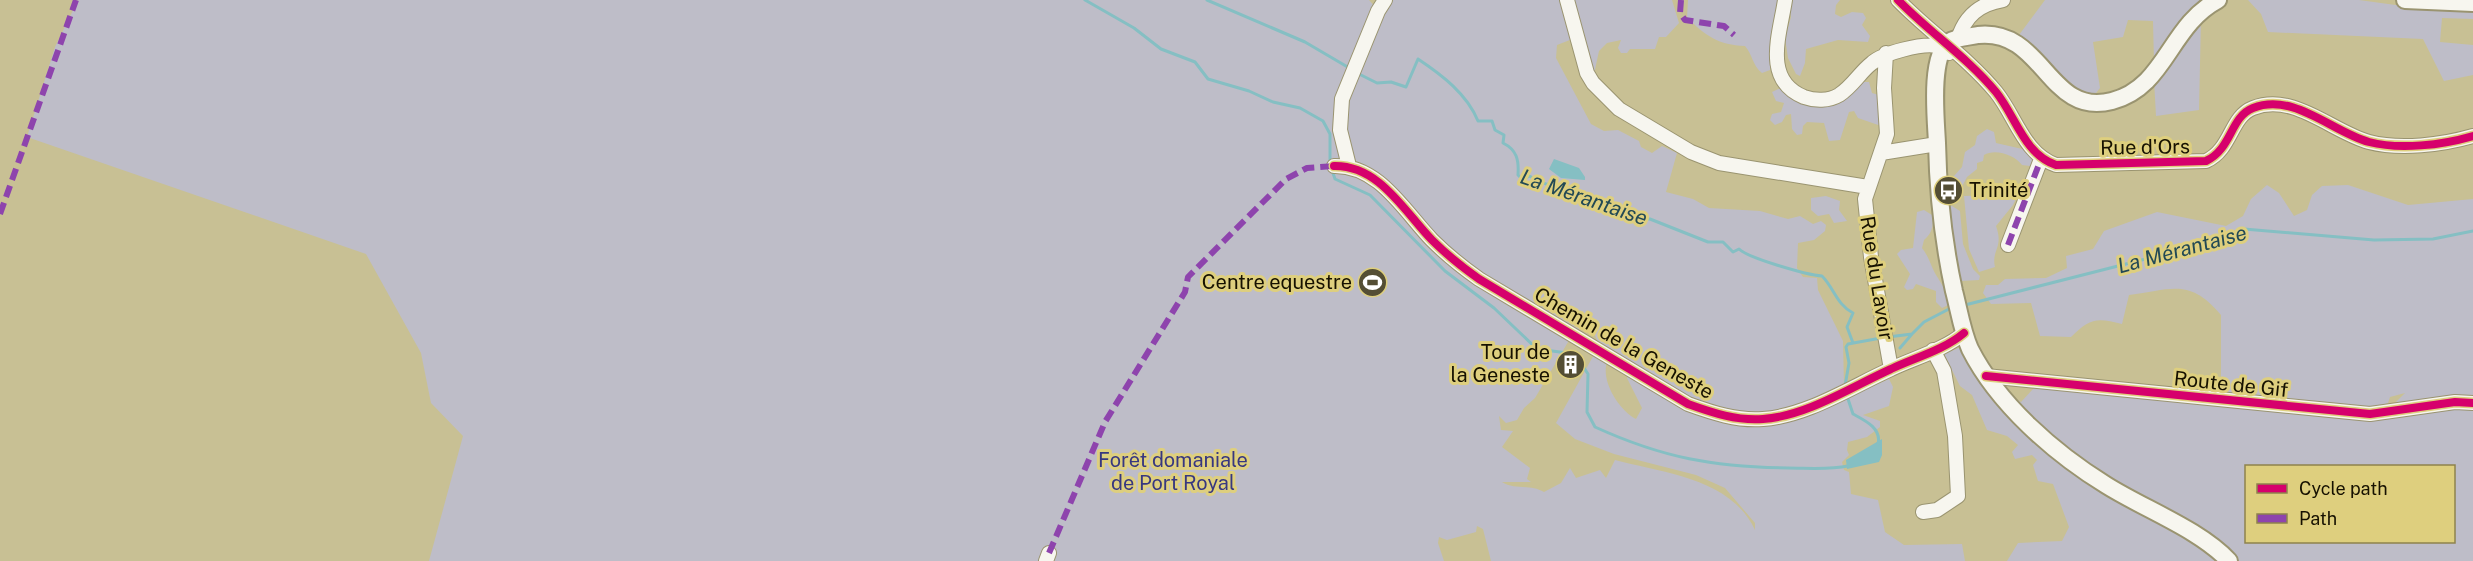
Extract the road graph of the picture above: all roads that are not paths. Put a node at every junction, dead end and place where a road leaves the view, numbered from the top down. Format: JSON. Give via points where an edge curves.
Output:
{"nodes":[{"id":1,"x":1567,"y":0,"type":"edge"},
{"id":2,"x":1785,"y":0,"type":"edge"},
{"id":3,"x":1898,"y":0,"type":"edge"},
{"id":4,"x":2003,"y":0,"type":"edge"},
{"id":5,"x":2218,"y":0,"type":"edge"},
{"id":6,"x":2405,"y":0,"type":"edge"},
{"id":7,"x":2473,"y":3,"type":"edge"},
{"id":8,"x":1378,"y":4,"type":"edge"},
{"id":9,"x":1950,"y":44,"type":"junction"},
{"id":10,"x":1886,"y":53,"type":"junction"},
{"id":11,"x":2473,"y":136,"type":"edge"},
{"id":12,"x":1937,"y":144,"type":"junction"},
{"id":13,"x":1881,"y":153,"type":"junction"},
{"id":14,"x":2041,"y":159,"type":"junction"},
{"id":15,"x":1334,"y":166,"type":"dead end"},
{"id":16,"x":1349,"y":166,"type":"junction"},
{"id":17,"x":1868,"y":187,"type":"junction"},
{"id":18,"x":2008,"y":245,"type":"dead end"},
{"id":19,"x":1964,"y":333,"type":"junction"},
{"id":20,"x":1933,"y":350,"type":"junction"},
{"id":21,"x":1891,"y":369,"type":"junction"},
{"id":22,"x":1986,"y":376,"type":"junction"},
{"id":23,"x":2473,"y":403,"type":"edge"},
{"id":24,"x":1923,"y":512,"type":"dead end"},
{"id":25,"x":2229,"y":561,"type":"edge"}],
"edges":[{"from":1,"to":17,"type":"street","via":[[1593,83],[1619,109],[1671,142],[1719,163]]},
{"from":2,"to":10,"type":"street","via":[[1776,63],[1782,79],[1795,92],[1812,99],[1838,96]]},
{"from":3,"to":9,"type":"street"},
{"from":4,"to":9,"type":"street","via":[[1970,15]]},
{"from":5,"to":9,"type":"main road","via":[[2189,22],[2147,83],[2101,103],[2081,101],[2068,94],[2015,41],[1994,35]]},
{"from":6,"to":7,"type":"main road"},
{"from":8,"to":16,"type":"street","via":[[1356,72],[1342,99],[1340,130]]},
{"from":9,"to":10,"type":"street"},
{"from":9,"to":12,"type":"main road","via":[[1937,72]]},
{"from":9,"to":14,"type":"street","via":[[1995,91]]},
{"from":10,"to":13,"type":"street","name":"Rue du Lavoir","via":[[1887,134]]},
{"from":11,"to":14,"type":"street","name":"Rue d'Ors","via":[[2437,142],[2377,143],[2306,112],[2268,106],[2243,115],[2222,152],[2206,161],[2064,166]]},
{"from":12,"to":13,"type":"street"},
{"from":12,"to":19,"type":"main road","via":[[1942,237]]},
{"from":13,"to":17,"type":"street","name":"Rue du Lavoir"},
{"from":14,"to":18,"type":"street"},
{"from":15,"to":16,"type":"street"},
{"from":16,"to":21,"type":"street","name":"Chemin de la Geneste","via":[[1385,187],[1454,261],[1688,404],[1723,416],[1765,419],[1795,411]]},
{"from":17,"to":21,"type":"street","name":"Rue du Lavoir","via":[[1865,206],[1871,257]]},
{"from":19,"to":20,"type":"street","name":"Chemin de la Geneste"},
{"from":19,"to":22,"type":"main road"},
{"from":20,"to":21,"type":"street","name":"Chemin de la Geneste"},
{"from":20,"to":24,"type":"street","via":[[1944,371],[1956,436],[1959,496],[1936,510]]},
{"from":22,"to":23,"type":"street","name":"Route de Gif","via":[[2370,414]]},
{"from":22,"to":25,"type":"main road","via":[[2047,441],[2105,485],[2207,543]]}]}
